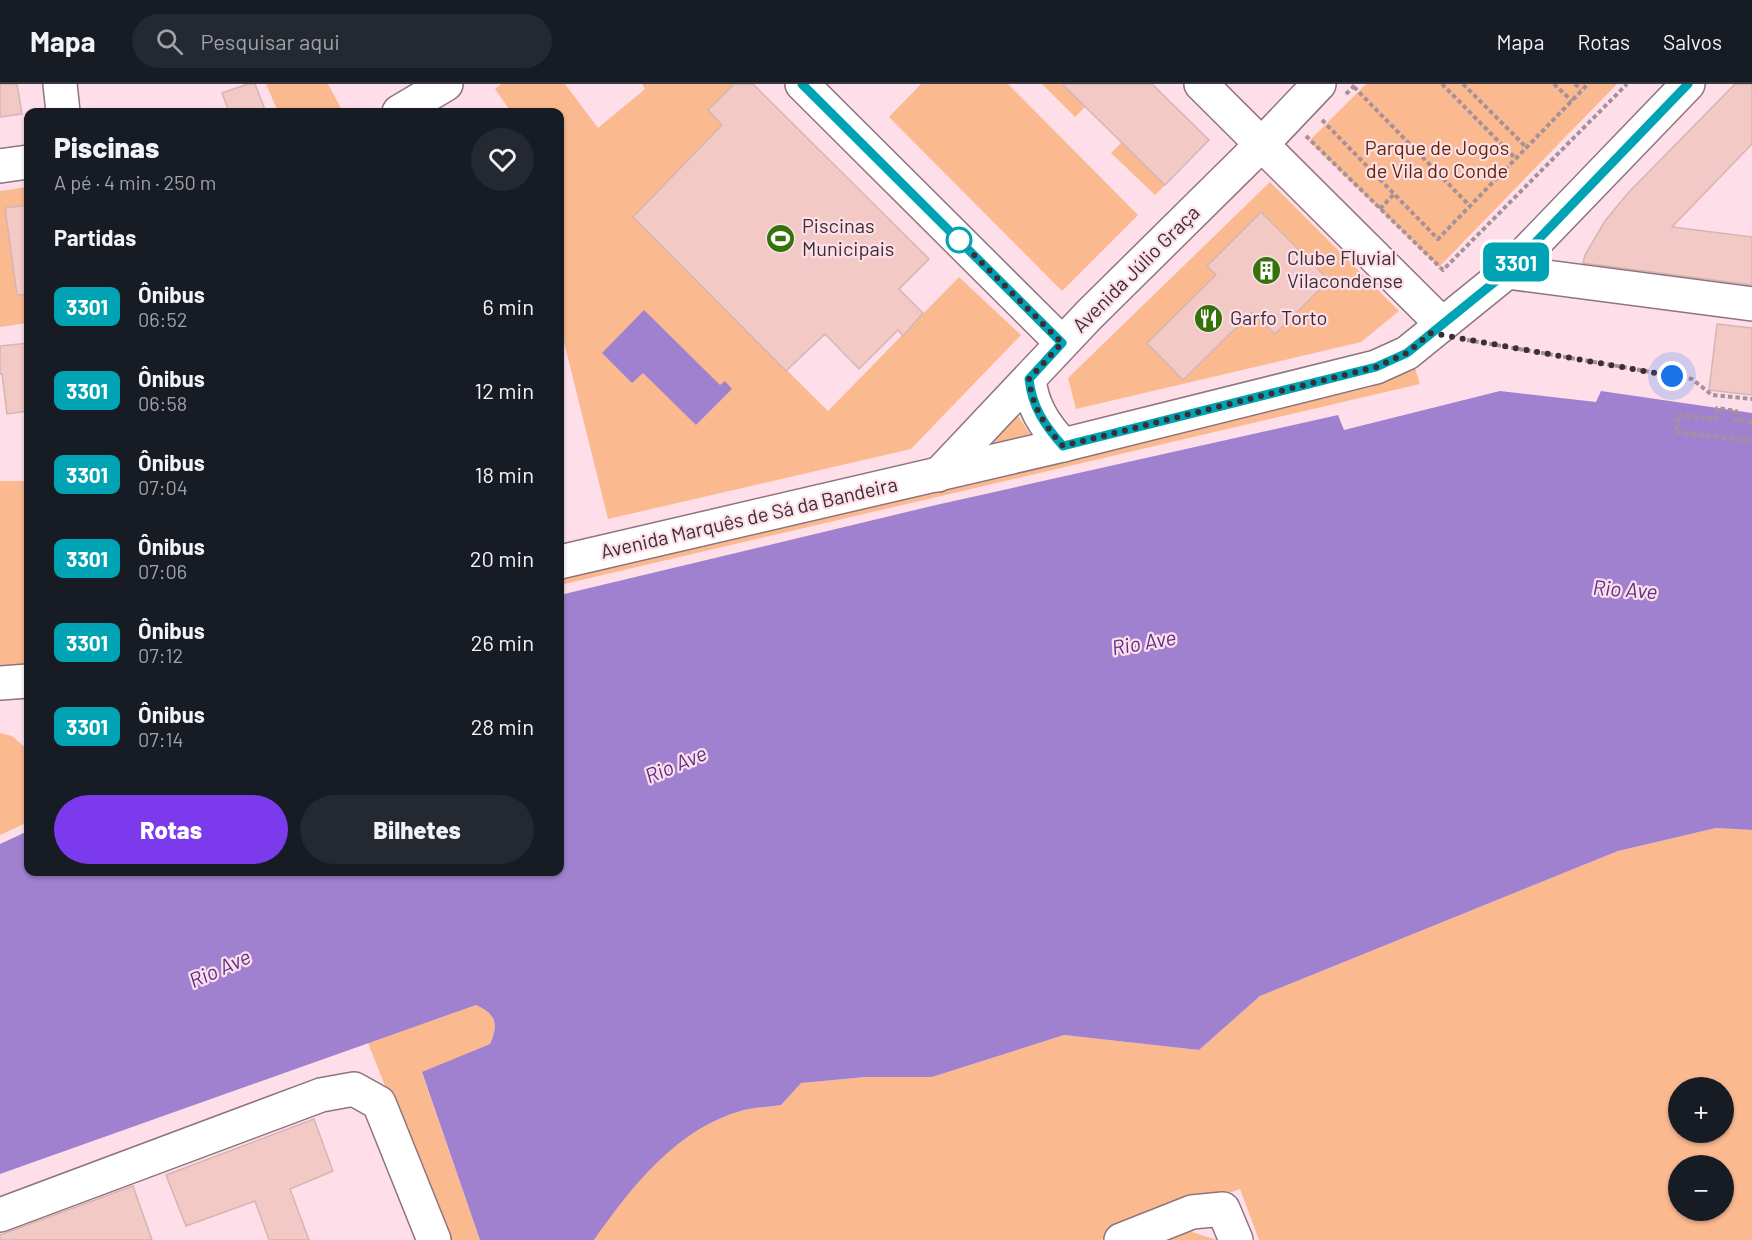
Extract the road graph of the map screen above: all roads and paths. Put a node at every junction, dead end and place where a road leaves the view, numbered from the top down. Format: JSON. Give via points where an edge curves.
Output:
{"nodes":[{"id":1,"x":60,"y":84,"type":"edge"},
{"id":2,"x":802,"y":84,"type":"edge"},
{"id":3,"x":1201,"y":84,"type":"edge"},
{"id":4,"x":1319,"y":84,"type":"edge"},
{"id":5,"x":1442,"y":84,"type":"edge"},
{"id":6,"x":1463,"y":84,"type":"edge"},
{"id":7,"x":1554,"y":84,"type":"edge"},
{"id":8,"x":1575,"y":84,"type":"edge"},
{"id":9,"x":1588,"y":84,"type":"edge"},
{"id":10,"x":1627,"y":84,"type":"edge"},
{"id":11,"x":1688,"y":84,"type":"edge"},
{"id":12,"x":1354,"y":87,"type":"dead end"},
{"id":13,"x":1581,"y":90,"type":"junction"},
{"id":14,"x":1572,"y":101,"type":"junction"},
{"id":15,"x":63,"y":108,"type":"edge"},
{"id":16,"x":1321,"y":119,"type":"dead end"},
{"id":17,"x":1303,"y":133,"type":"dead end"},
{"id":18,"x":1262,"y":144,"type":"junction"},
{"id":19,"x":1527,"y":148,"type":"junction"},
{"id":20,"x":1516,"y":159,"type":"junction"},
{"id":21,"x":24,"y":163,"type":"edge"},
{"id":22,"x":0,"y":166,"type":"edge"},
{"id":23,"x":1394,"y":194,"type":"junction"},
{"id":24,"x":1470,"y":206,"type":"junction"},
{"id":25,"x":1380,"y":209,"type":"junction"},
{"id":26,"x":1507,"y":272,"type":"junction"},
{"id":27,"x":1752,"y":304,"type":"edge"},
{"id":28,"x":1436,"y":328,"type":"junction"},
{"id":29,"x":1062,"y":343,"type":"junction"},
{"id":30,"x":1029,"y":379,"type":"junction"},
{"id":31,"x":1752,"y":399,"type":"edge"},
{"id":32,"x":1752,"y":422,"type":"edge"},
{"id":33,"x":1752,"y":441,"type":"edge"},
{"id":34,"x":1063,"y":446,"type":"junction"},
{"id":35,"x":938,"y":475,"type":"junction"},
{"id":36,"x":564,"y":561,"type":"edge"},
{"id":37,"x":24,"y":681,"type":"edge"},
{"id":38,"x":0,"y":683,"type":"edge"},
{"id":39,"x":0,"y":1215,"type":"edge"},
{"id":40,"x":434,"y":1240,"type":"edge"},
{"id":41,"x":1121,"y":1240,"type":"edge"},
{"id":42,"x":1236,"y":1240,"type":"edge"}],
"edges":[{"from":1,"to":15,"type":"street"},
{"from":2,"to":29,"type":"street"},
{"from":3,"to":18,"type":"street"},
{"from":4,"to":18,"type":"street","name":"Avenida Júlio Graça"},
{"from":5,"to":20,"type":"path"},
{"from":6,"to":19,"type":"path"},
{"from":7,"to":14,"type":"path"},
{"from":8,"to":13,"type":"path"},
{"from":9,"to":13,"type":"path"},
{"from":10,"to":25,"type":"path","via":[[1443,270]]},
{"from":11,"to":26,"type":"street"},
{"from":12,"to":24,"type":"path"},
{"from":13,"to":14,"type":"path"},
{"from":14,"to":19,"type":"path"},
{"from":16,"to":23,"type":"path"},
{"from":17,"to":25,"type":"path"},
{"from":18,"to":28,"type":"street"},
{"from":18,"to":29,"type":"street","name":"Avenida Júlio Graça"},
{"from":19,"to":20,"type":"path"},
{"from":20,"to":24,"type":"path"},
{"from":21,"to":22,"type":"street"},
{"from":23,"to":24,"type":"path","via":[[1438,239]]},
{"from":23,"to":25,"type":"path"},
{"from":26,"to":27,"type":"street"},
{"from":26,"to":28,"type":"street"},
{"from":28,"to":31,"type":"path","via":[[1692,379],[1712,395]]},
{"from":28,"to":34,"type":"street","name":"Avenida Marquês de Sá da Bandeira","via":[[1407,353],[1376,367]]},
{"from":29,"to":30,"type":"street","name":"Avenida Júlio Graça"},
{"from":30,"to":34,"type":"street","via":[[1038,414]]},
{"from":30,"to":35,"type":"street","name":"Avenida Júlio Graça"},
{"from":32,"to":33,"type":"path","via":[[1735,420],[1736,411],[1717,408],[1716,419],[1678,415],[1677,432]]},
{"from":34,"to":35,"type":"street","name":"Avenida Marquês de Sá da Bandeira"},
{"from":35,"to":36,"type":"street","name":"Avenida Marquês de Sá da Bandeira"},
{"from":37,"to":38,"type":"street"},
{"from":39,"to":40,"type":"street","via":[[321,1095],[354,1089],[379,1103]]},
{"from":41,"to":42,"type":"street","via":[[1192,1212],[1223,1209]]}]}
